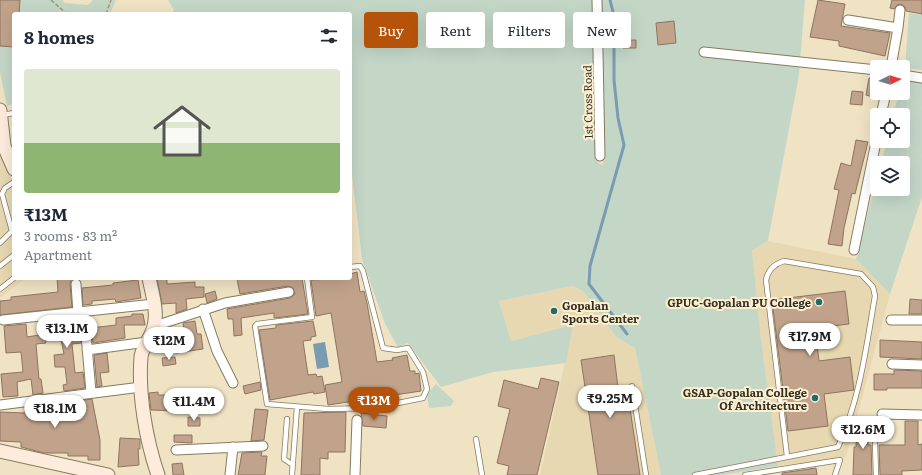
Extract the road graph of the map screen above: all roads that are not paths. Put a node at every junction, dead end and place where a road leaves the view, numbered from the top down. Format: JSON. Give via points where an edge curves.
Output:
{"nodes":[{"id":1,"x":597,"y":0,"type":"edge"},
{"id":2,"x":900,"y":10,"type":"dead end"},
{"id":3,"x":848,"y":20,"type":"dead end"},
{"id":4,"x":898,"y":28,"type":"junction"},
{"id":5,"x":704,"y":52,"type":"dead end"},
{"id":6,"x":892,"y":60,"type":"edge"},
{"id":7,"x":870,"y":69,"type":"edge"},
{"id":8,"x":910,"y":76,"type":"edge"},
{"id":9,"x":922,"y":78,"type":"edge"},
{"id":10,"x":0,"y":113,"type":"edge"},
{"id":11,"x":12,"y":113,"type":"edge"},
{"id":12,"x":875,"y":148,"type":"edge"},
{"id":13,"x":600,"y":156,"type":"dead end"},
{"id":14,"x":12,"y":164,"type":"edge"},
{"id":15,"x":12,"y":183,"type":"edge"},
{"id":16,"x":1,"y":193,"type":"edge"},
{"id":17,"x":0,"y":242,"type":"edge"},
{"id":18,"x":854,"y":250,"type":"dead end"},
{"id":19,"x":12,"y":257,"type":"edge"},
{"id":20,"x":0,"y":266,"type":"edge"},
{"id":21,"x":352,"y":267,"type":"edge"},
{"id":22,"x":12,"y":280,"type":"edge"},
{"id":23,"x":149,"y":280,"type":"edge"},
{"id":24,"x":307,"y":280,"type":"edge"},
{"id":25,"x":76,"y":284,"type":"dead end"},
{"id":26,"x":0,"y":289,"type":"edge"},
{"id":27,"x":289,"y":292,"type":"dead end"},
{"id":28,"x":154,"y":304,"type":"junction"},
{"id":29,"x":203,"y":309,"type":"junction"},
{"id":30,"x":81,"y":312,"type":"junction"},
{"id":31,"x":3,"y":320,"type":"dead end"},
{"id":32,"x":891,"y":320,"type":"dead end"},
{"id":33,"x":922,"y":320,"type":"edge"},
{"id":34,"x":155,"y":326,"type":"junction"},
{"id":35,"x":147,"y":342,"type":"junction"},
{"id":36,"x":87,"y":350,"type":"junction"},
{"id":37,"x":892,"y":364,"type":"dead end"},
{"id":38,"x":922,"y":365,"type":"edge"},
{"id":39,"x":233,"y":383,"type":"dead end"},
{"id":40,"x":632,"y":386,"type":"dead end"},
{"id":41,"x":141,"y":387,"type":"junction"},
{"id":42,"x":91,"y":392,"type":"junction"},
{"id":43,"x":0,"y":405,"type":"edge"},
{"id":44,"x":297,"y":407,"type":"junction"},
{"id":45,"x":882,"y":414,"type":"dead end"},
{"id":46,"x":922,"y":415,"type":"edge"},
{"id":47,"x":287,"y":419,"type":"dead end"},
{"id":48,"x":358,"y":420,"type":"dead end"},
{"id":49,"x":476,"y":439,"type":"dead end"},
{"id":50,"x":875,"y":443,"type":"dead end"},
{"id":51,"x":263,"y":446,"type":"dead end"},
{"id":52,"x":233,"y":447,"type":"junction"},
{"id":53,"x":176,"y":450,"type":"dead end"},
{"id":54,"x":0,"y":451,"type":"edge"},
{"id":55,"x":787,"y":456,"type":"junction"},
{"id":56,"x":293,"y":465,"type":"junction"},
{"id":57,"x":108,"y":475,"type":"edge"},
{"id":58,"x":155,"y":475,"type":"edge"},
{"id":59,"x":230,"y":475,"type":"edge"},
{"id":60,"x":292,"y":475,"type":"edge"},
{"id":61,"x":355,"y":475,"type":"edge"},
{"id":62,"x":482,"y":475,"type":"edge"},
{"id":63,"x":646,"y":475,"type":"edge"},
{"id":64,"x":696,"y":475,"type":"edge"},
{"id":65,"x":745,"y":475,"type":"edge"},
{"id":66,"x":835,"y":475,"type":"edge"},
{"id":67,"x":876,"y":475,"type":"edge"}],
"edges":[{"from":1,"to":13,"type":"street","name":"1st Cross Road"},
{"from":2,"to":4,"type":"street"},
{"from":3,"to":4,"type":"street"},
{"from":4,"to":6,"type":"street"},
{"from":5,"to":7,"type":"street"},
{"from":8,"to":9,"type":"street"},
{"from":10,"to":11,"type":"lane"},
{"from":10,"to":14,"type":"street","via":[[4,146]]},
{"from":12,"to":18,"type":"street"},
{"from":15,"to":16,"type":"lane"},
{"from":16,"to":17,"type":"lane","via":[[12,231]]},
{"from":19,"to":20,"type":"lane"},
{"from":21,"to":44,"type":"lane","via":[[360,266],[363,271],[383,348],[408,348],[423,372],[427,389],[423,398],[373,408]]},
{"from":22,"to":26,"type":"lane"},
{"from":23,"to":28,"type":"street"},
{"from":24,"to":44,"type":"lane","via":[[312,317],[257,324],[255,329],[267,404]]},
{"from":25,"to":30,"type":"street"},
{"from":27,"to":29,"type":"street"},
{"from":28,"to":30,"type":"street"},
{"from":28,"to":34,"type":"street"},
{"from":29,"to":34,"type":"street"},
{"from":29,"to":39,"type":"street","via":[[217,351]]},
{"from":30,"to":31,"type":"street"},
{"from":30,"to":36,"type":"street"},
{"from":32,"to":33,"type":"street"},
{"from":34,"to":35,"type":"street"},
{"from":35,"to":36,"type":"street"},
{"from":35,"to":41,"type":"street","via":[[142,356]]},
{"from":36,"to":42,"type":"street"},
{"from":37,"to":38,"type":"street"},
{"from":40,"to":63,"type":"lane"},
{"from":41,"to":42,"type":"street"},
{"from":41,"to":58,"type":"street"},
{"from":42,"to":43,"type":"street"},
{"from":44,"to":56,"type":"lane"},
{"from":45,"to":46,"type":"street"},
{"from":47,"to":56,"type":"lane","via":[[284,459]]},
{"from":48,"to":61,"type":"street"},
{"from":49,"to":62,"type":"lane"},
{"from":50,"to":67,"type":"lane"},
{"from":51,"to":52,"type":"street"},
{"from":52,"to":53,"type":"street"},
{"from":52,"to":59,"type":"street"},
{"from":54,"to":57,"type":"street"},
{"from":55,"to":55,"type":"lane","via":[[767,274],[778,263],[784,261],[862,274],[873,287],[875,296],[859,388],[847,426],[838,446]]},
{"from":55,"to":64,"type":"lane"},
{"from":56,"to":60,"type":"lane"},
{"from":65,"to":66,"type":"lane","via":[[840,460]]}]}
